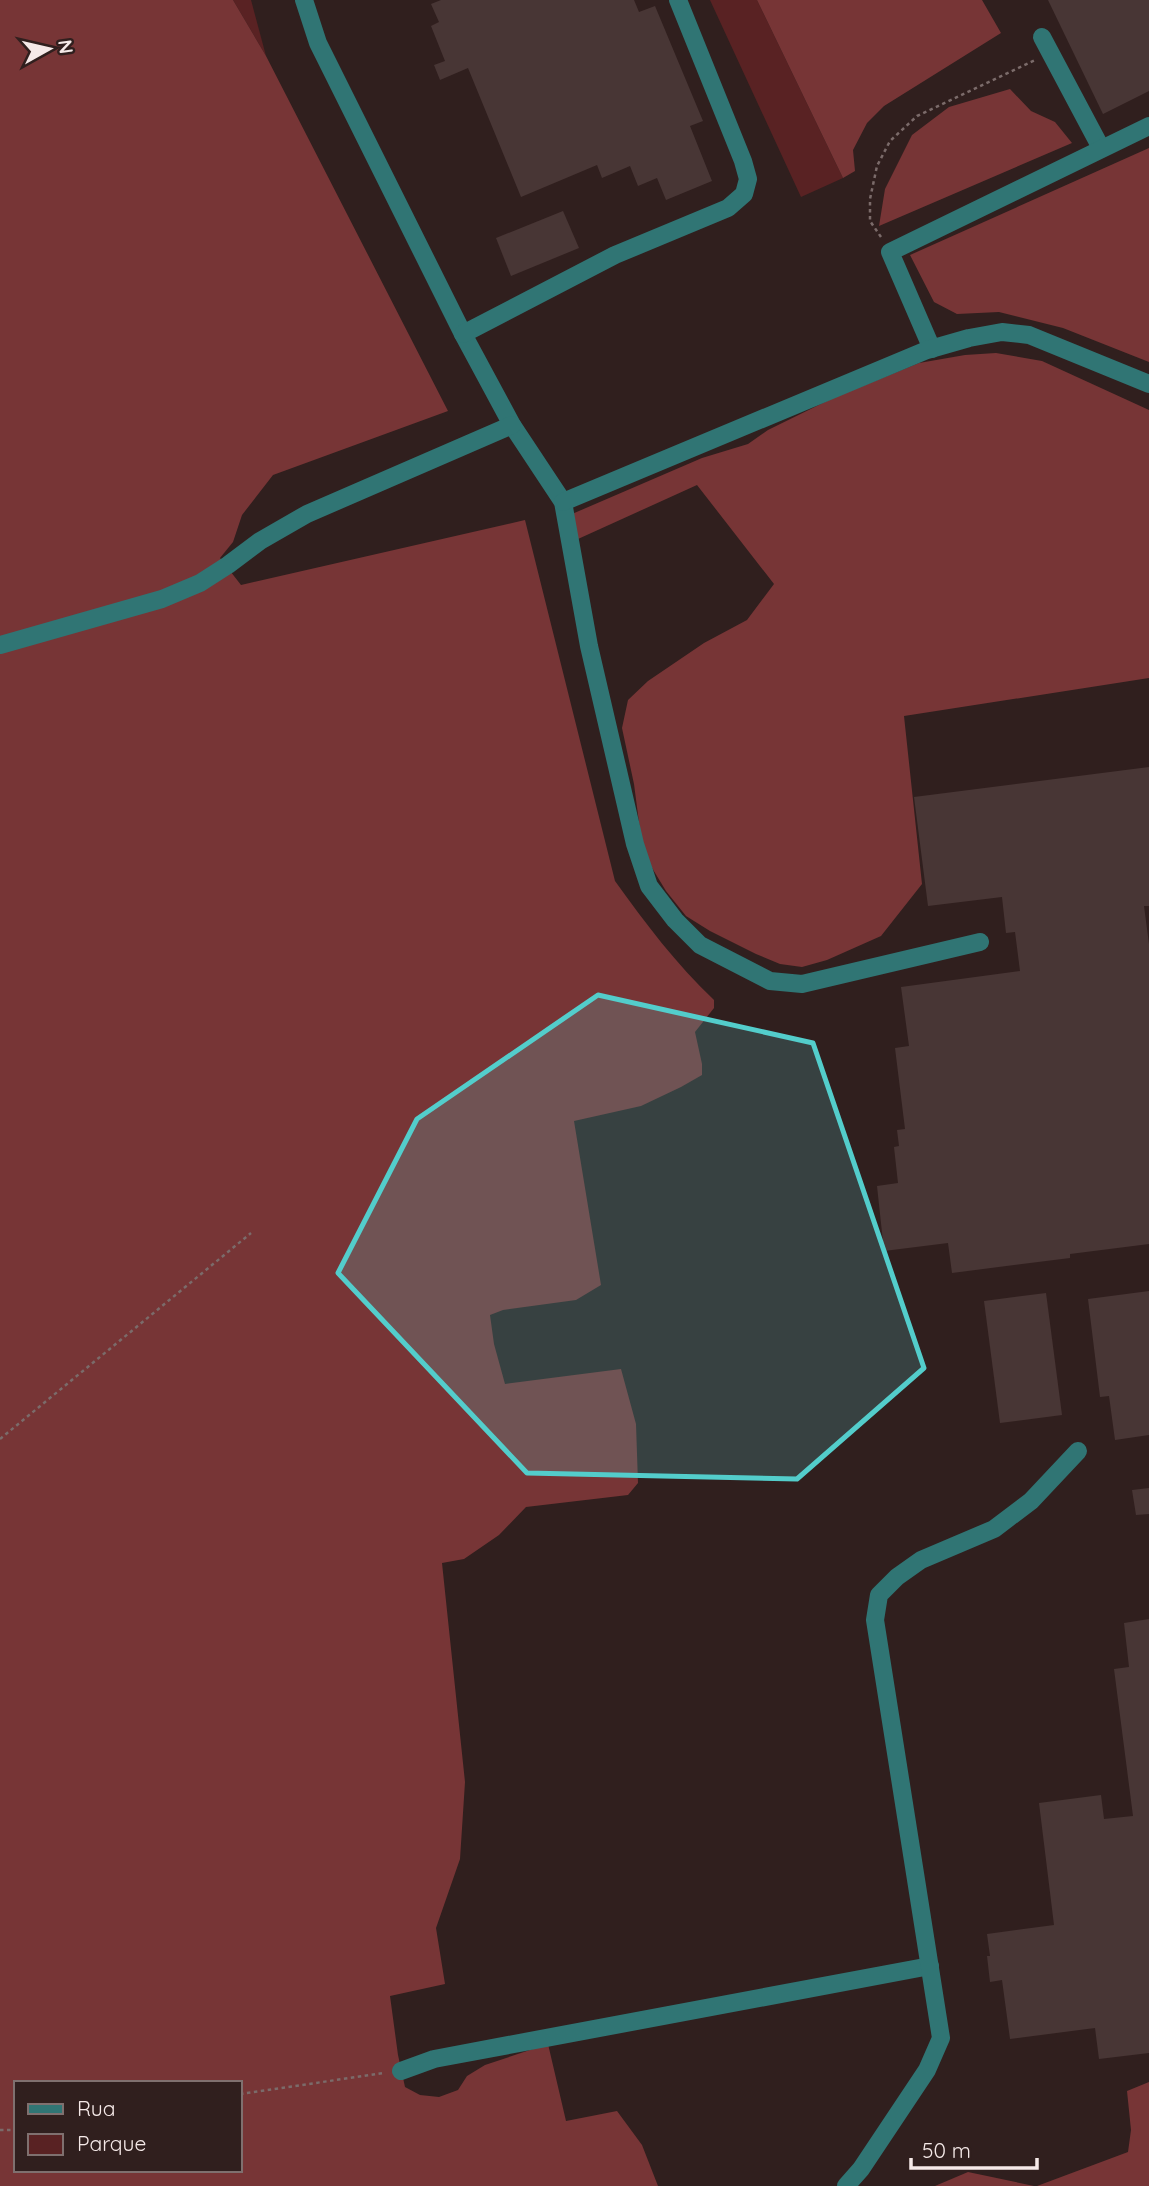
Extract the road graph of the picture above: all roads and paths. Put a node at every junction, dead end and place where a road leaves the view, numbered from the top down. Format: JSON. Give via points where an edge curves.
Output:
{"nodes":[{"id":1,"x":304,"y":0,"type":"edge"},
{"id":2,"x":678,"y":0,"type":"edge"},
{"id":3,"x":1046,"y":45,"type":"joint"},
{"id":4,"x":1149,"y":126,"type":"edge"},
{"id":5,"x":1101,"y":148,"type":"junction"},
{"id":6,"x":890,"y":252,"type":"junction"},
{"id":7,"x":463,"y":334,"type":"junction"},
{"id":8,"x":932,"y":349,"type":"junction"},
{"id":9,"x":1149,"y":384,"type":"edge"},
{"id":10,"x":512,"y":425,"type":"junction"},
{"id":11,"x":563,"y":502,"type":"junction"},
{"id":12,"x":0,"y":645,"type":"edge"},
{"id":13,"x":980,"y":942,"type":"dead end"},
{"id":14,"x":251,"y":1233,"type":"dead end"},
{"id":15,"x":0,"y":1439,"type":"edge"},
{"id":16,"x":1077,"y":1451,"type":"dead end"},
{"id":17,"x":930,"y":1966,"type":"junction"},
{"id":18,"x":401,"y":2071,"type":"joint"},
{"id":19,"x":242,"y":2094,"type":"edge"},
{"id":20,"x":846,"y":2186,"type":"edge"}],
"edges":[{"from":1,"to":7,"type":"lane","via":[[318,43]]},
{"from":2,"to":7,"type":"lane","via":[[743,161],[748,179],[744,194],[728,208],[615,255]]},
{"from":3,"to":5,"type":"lane"},
{"from":3,"to":6,"type":"path","via":[[917,116],[890,141],[877,166],[870,199],[870,221]]},
{"from":4,"to":5,"type":"lane"},
{"from":5,"to":6,"type":"lane"},
{"from":6,"to":8,"type":"lane"},
{"from":7,"to":10,"type":"lane"},
{"from":8,"to":9,"type":"lane","via":[[1002,332],[1029,335]]},
{"from":8,"to":11,"type":"lane"},
{"from":10,"to":11,"type":"lane"},
{"from":10,"to":12,"type":"lane","via":[[307,514],[200,583],[162,599]]},
{"from":11,"to":13,"type":"lane","via":[[589,646],[635,845],[649,886],[675,920],[700,945],[770,981],[802,984]]},
{"from":14,"to":15,"type":"path"},
{"from":16,"to":17,"type":"lane","via":[[1031,1501],[994,1530],[921,1560],[879,1595],[875,1620]]},
{"from":17,"to":18,"type":"lane","via":[[434,2059]]},
{"from":17,"to":20,"type":"lane","via":[[941,2038],[927,2070]]},
{"from":18,"to":19,"type":"path"}]}
